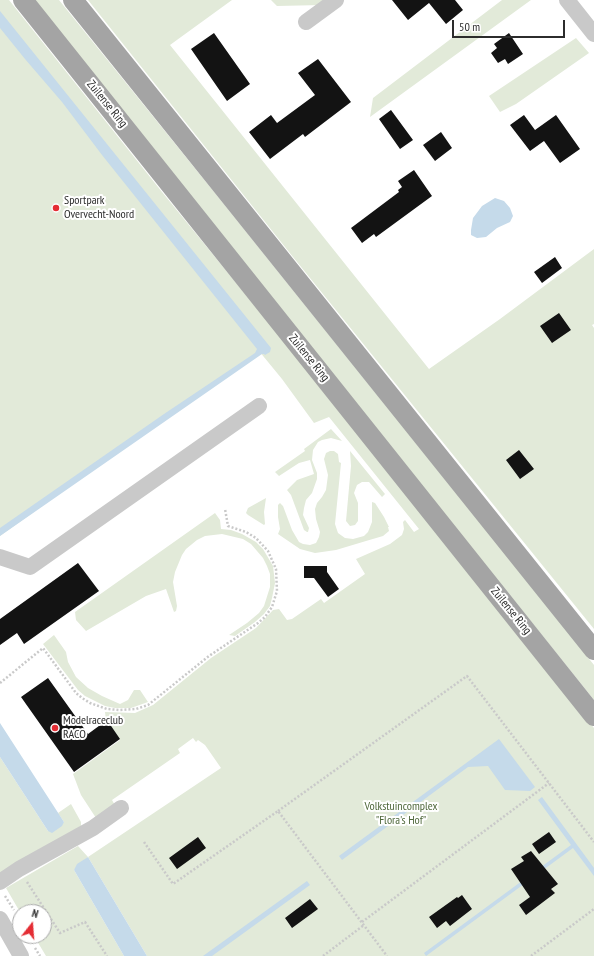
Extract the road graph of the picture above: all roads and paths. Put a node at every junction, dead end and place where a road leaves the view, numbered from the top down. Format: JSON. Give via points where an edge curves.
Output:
{"nodes":[{"id":1,"x":23,"y":0,"type":"edge"},
{"id":2,"x":74,"y":0,"type":"edge"},
{"id":3,"x":336,"y":0,"type":"edge"},
{"id":4,"x":567,"y":0,"type":"edge"},
{"id":5,"x":306,"y":22,"type":"dead end"},
{"id":6,"x":594,"y":34,"type":"edge"},
{"id":7,"x":259,"y":406,"type":"dead end"},
{"id":8,"x":225,"y":508,"type":"dead end"},
{"id":9,"x":0,"y":557,"type":"edge"},
{"id":10,"x":594,"y":650,"type":"edge"},
{"id":11,"x":0,"y":684,"type":"edge"},
{"id":12,"x":594,"y":716,"type":"edge"},
{"id":13,"x":549,"y":783,"type":"junction"},
{"id":14,"x":122,"y":808,"type":"dead end"},
{"id":15,"x":278,"y":811,"type":"junction"},
{"id":16,"x":144,"y":842,"type":"dead end"},
{"id":17,"x":594,"y":842,"type":"edge"},
{"id":18,"x":19,"y":869,"type":"junction"},
{"id":19,"x":2,"y":887,"type":"edge"},
{"id":20,"x":12,"y":906,"type":"edge"},
{"id":21,"x":594,"y":909,"type":"edge"},
{"id":22,"x":0,"y":919,"type":"edge"},
{"id":23,"x":362,"y":922,"type":"junction"},
{"id":24,"x":364,"y":926,"type":"junction"},
{"id":25,"x":21,"y":956,"type":"edge"},
{"id":26,"x":107,"y":956,"type":"edge"},
{"id":27,"x":323,"y":956,"type":"edge"},
{"id":28,"x":387,"y":956,"type":"edge"},
{"id":29,"x":530,"y":956,"type":"edge"}],
"edges":[{"from":1,"to":12,"type":"main road","name":"Zuilense Ring"},
{"from":2,"to":10,"type":"main road"},
{"from":3,"to":5,"type":"street"},
{"from":4,"to":6,"type":"street"},
{"from":7,"to":9,"type":"street","via":[[30,567]]},
{"from":8,"to":11,"type":"path","via":[[228,526],[256,538],[268,550],[276,569],[277,590],[272,607],[258,623],[209,656],[148,705],[136,709],[107,709],[82,698],[43,648]]},
{"from":13,"to":15,"type":"path","via":[[467,676]]},
{"from":13,"to":17,"type":"path"},
{"from":13,"to":23,"type":"path"},
{"from":14,"to":18,"type":"street","via":[[93,828]]},
{"from":15,"to":16,"type":"path","via":[[173,884]]},
{"from":15,"to":23,"type":"path"},
{"from":18,"to":19,"type":"street"},
{"from":18,"to":26,"type":"path","via":[[60,933],[85,922]]},
{"from":19,"to":20,"type":"path"},
{"from":21,"to":29,"type":"path"},
{"from":22,"to":25,"type":"street"},
{"from":23,"to":24,"type":"path"},
{"from":24,"to":27,"type":"path"},
{"from":24,"to":28,"type":"path"}]}
